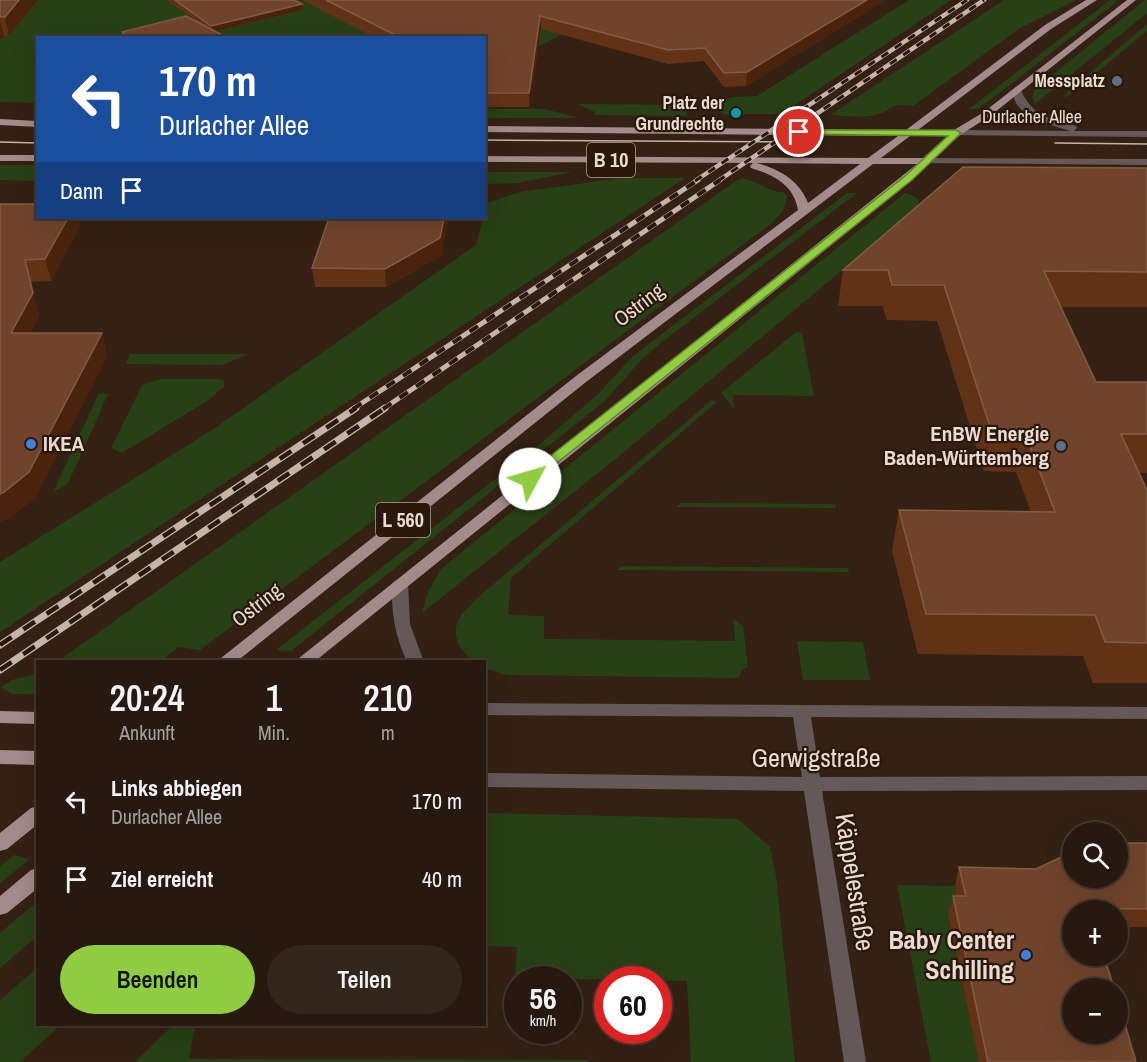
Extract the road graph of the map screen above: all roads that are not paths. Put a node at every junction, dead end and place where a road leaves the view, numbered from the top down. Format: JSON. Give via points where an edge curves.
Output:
{"nodes":[{"id":1,"x":1093,"y":0,"type":"edge"},
{"id":2,"x":1132,"y":0,"type":"edge"},
{"id":3,"x":1017,"y":90,"type":"junction"},
{"id":4,"x":0,"y":122,"type":"edge"},
{"id":5,"x":36,"y":124,"type":"edge"},
{"id":6,"x":486,"y":129,"type":"edge"},
{"id":7,"x":907,"y":132,"type":"junction"},
{"id":8,"x":956,"y":133,"type":"junction"},
{"id":9,"x":1102,"y":134,"type":"junction"},
{"id":10,"x":1147,"y":134,"type":"edge"},
{"id":11,"x":0,"y":158,"type":"edge"},
{"id":12,"x":36,"y":158,"type":"edge"},
{"id":13,"x":486,"y":159,"type":"edge"},
{"id":14,"x":926,"y":161,"type":"junction"},
{"id":15,"x":738,"y":162,"type":"junction"},
{"id":16,"x":868,"y":162,"type":"junction"},
{"id":17,"x":1147,"y":162,"type":"edge"},
{"id":18,"x":804,"y":210,"type":"junction"},
{"id":19,"x":400,"y":583,"type":"junction"},
{"id":20,"x":227,"y":660,"type":"edge"},
{"id":21,"x":304,"y":660,"type":"edge"},
{"id":22,"x":415,"y":660,"type":"edge"},
{"id":23,"x":486,"y":709,"type":"edge"},
{"id":24,"x":801,"y":710,"type":"junction"},
{"id":25,"x":1147,"y":712,"type":"edge"},
{"id":26,"x":0,"y":717,"type":"edge"},
{"id":27,"x":36,"y":718,"type":"edge"},
{"id":28,"x":0,"y":756,"type":"edge"},
{"id":29,"x":36,"y":758,"type":"edge"},
{"id":30,"x":486,"y":780,"type":"edge"},
{"id":31,"x":813,"y":783,"type":"junction"},
{"id":32,"x":1147,"y":783,"type":"edge"},
{"id":33,"x":36,"y":815,"type":"edge"},
{"id":34,"x":0,"y":844,"type":"edge"},
{"id":35,"x":36,"y":878,"type":"edge"},
{"id":36,"x":0,"y":907,"type":"edge"},
{"id":37,"x":855,"y":1062,"type":"edge"}],
"edges":[{"from":1,"to":7,"type":"main road","name":"Ostring","via":[[1048,27]]},
{"from":2,"to":3,"type":"main road"},
{"from":3,"to":8,"type":"main road"},
{"from":3,"to":9,"type":"street","via":[[1025,107],[1043,118]]},
{"from":4,"to":5,"type":"main road"},
{"from":6,"to":7,"type":"main road","name":"Durlacher Allee","number":"B 10"},
{"from":7,"to":8,"type":"main road","name":"Durlacher Allee"},
{"from":7,"to":16,"type":"main road","name":"Ostring"},
{"from":8,"to":9,"type":"street","name":"Durlacher Allee"},
{"from":8,"to":14,"type":"main road"},
{"from":9,"to":10,"type":"street","name":"Durlacher Allee"},
{"from":11,"to":12,"type":"main road"},
{"from":13,"to":15,"type":"main road","number":"B 10"},
{"from":14,"to":16,"type":"main road","number":"B 10"},
{"from":14,"to":17,"type":"street"},
{"from":14,"to":19,"type":"main road","number":"L 560"},
{"from":15,"to":16,"type":"main road","number":"B 10"},
{"from":15,"to":18,"type":"main road","via":[[786,180],[799,193]]},
{"from":16,"to":18,"type":"main road","name":"Ostring","number":"L 560"},
{"from":18,"to":20,"type":"main road","name":"Ostring","number":"L 560","via":[[581,379]]},
{"from":19,"to":21,"type":"main road","number":"L 560"},
{"from":19,"to":22,"type":"street","via":[[400,623]]},
{"from":23,"to":24,"type":"street"},
{"from":24,"to":25,"type":"street"},
{"from":24,"to":31,"type":"street","name":"Käppelestraße"},
{"from":26,"to":27,"type":"main road"},
{"from":28,"to":29,"type":"main road"},
{"from":30,"to":31,"type":"street","name":"Gerwigstraße"},
{"from":31,"to":32,"type":"street","name":"Gerwigstraße"},
{"from":31,"to":37,"type":"street","name":"Käppelestraße"},
{"from":33,"to":34,"type":"main road"},
{"from":35,"to":36,"type":"main road"}]}
